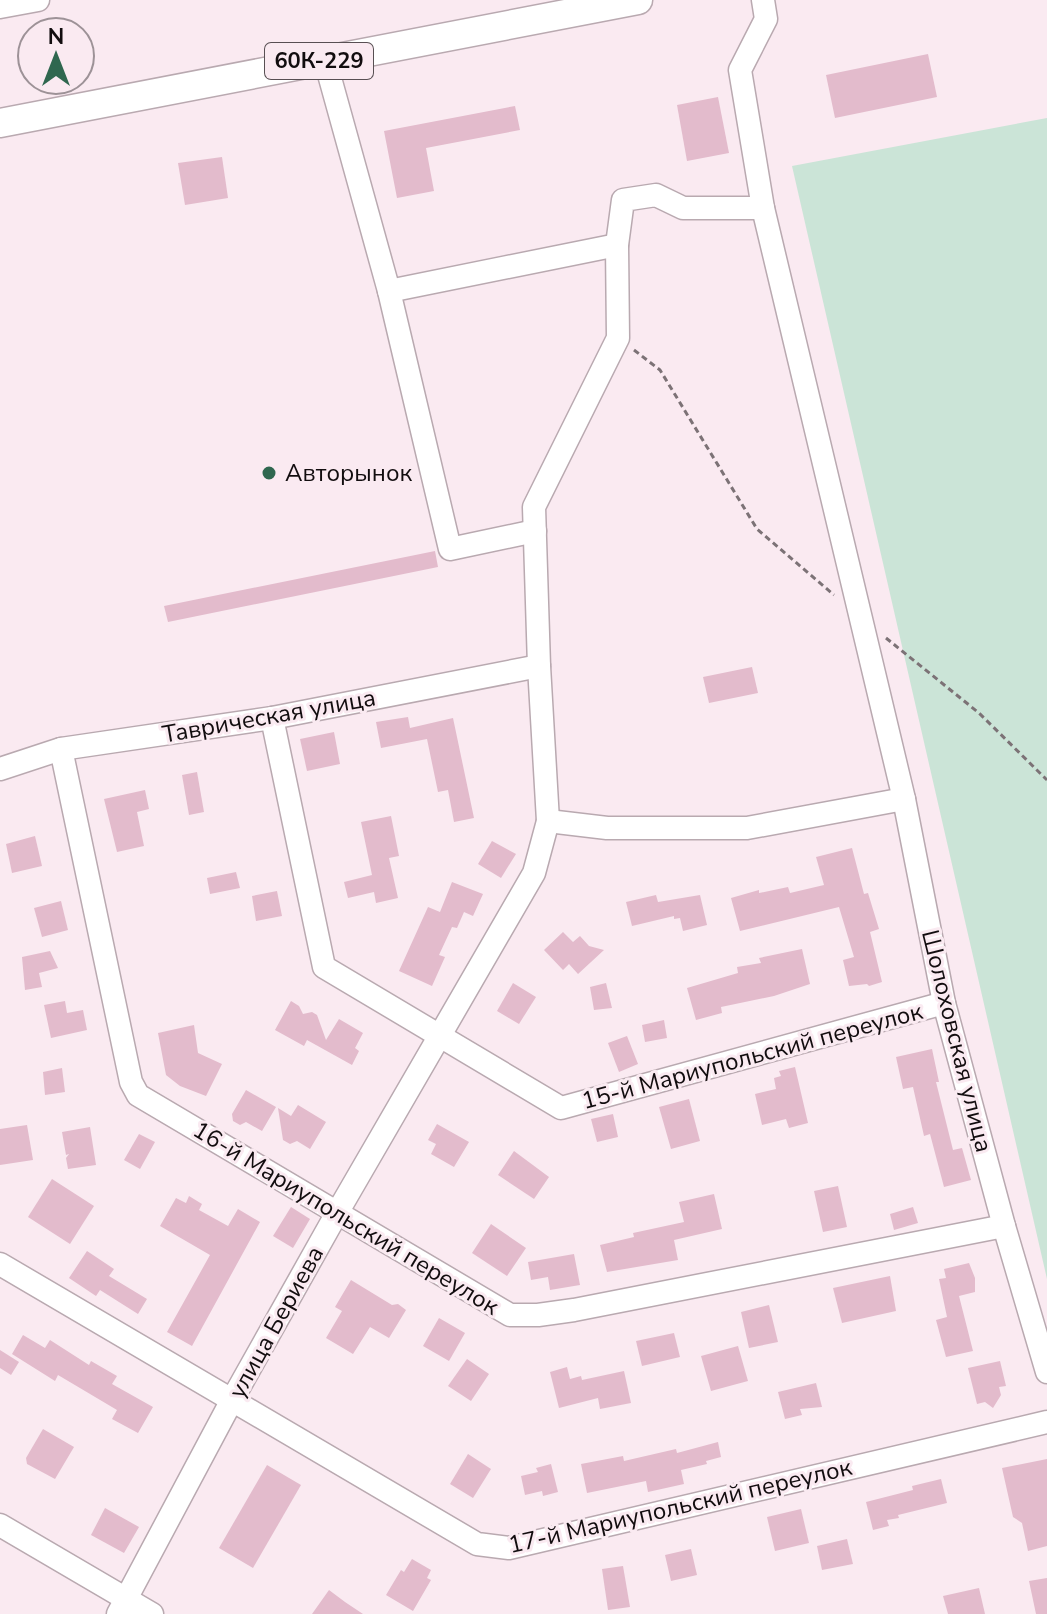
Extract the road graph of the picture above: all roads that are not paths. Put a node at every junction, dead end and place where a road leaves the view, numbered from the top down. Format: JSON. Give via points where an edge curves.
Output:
{"nodes":[{"id":1,"x":38,"y":0,"type":"edge"},
{"id":2,"x":638,"y":0,"type":"edge"},
{"id":3,"x":763,"y":0,"type":"edge"},
{"id":4,"x":0,"y":7,"type":"edge"},
{"id":5,"x":562,"y":7,"type":"edge"},
{"id":6,"x":325,"y":60,"type":"junction"},
{"id":7,"x":0,"y":123,"type":"edge"},
{"id":8,"x":763,"y":208,"type":"junction"},
{"id":9,"x":617,"y":245,"type":"junction"},
{"id":10,"x":389,"y":291,"type":"junction"},
{"id":11,"x":535,"y":531,"type":"junction"},
{"id":12,"x":539,"y":666,"type":"junction"},
{"id":13,"x":272,"y":718,"type":"junction"},
{"id":14,"x":61,"y":749,"type":"junction"},
{"id":15,"x":0,"y":769,"type":"edge"},
{"id":16,"x":904,"y":799,"type":"junction"},
{"id":17,"x":548,"y":821,"type":"junction"},
{"id":18,"x":944,"y":1003,"type":"junction"},
{"id":19,"x":441,"y":1037,"type":"junction"},
{"id":20,"x":337,"y":1213,"type":"junction"},
{"id":21,"x":1004,"y":1226,"type":"junction"},
{"id":22,"x":0,"y":1264,"type":"edge"},
{"id":23,"x":1047,"y":1372,"type":"edge"},
{"id":24,"x":232,"y":1400,"type":"junction"},
{"id":25,"x":1047,"y":1422,"type":"edge"},
{"id":26,"x":0,"y":1525,"type":"edge"},
{"id":27,"x":122,"y":1607,"type":"edge"},
{"id":28,"x":152,"y":1614,"type":"edge"}],
"edges":[{"from":1,"to":4,"type":"street"},
{"from":2,"to":5,"type":"main road","number":"60К-229"},
{"from":3,"to":8,"type":"street","name":"Шолоховская улица","via":[[766,19],[740,70]]},
{"from":5,"to":6,"type":"main road","number":"60К-229"},
{"from":6,"to":7,"type":"main road","number":"60К-229"},
{"from":6,"to":10,"type":"street"},
{"from":8,"to":9,"type":"street","via":[[683,208],[656,195],[623,200]]},
{"from":8,"to":16,"type":"street","name":"Шолоховская улица"},
{"from":9,"to":10,"type":"street"},
{"from":9,"to":11,"type":"street","name":"улица Бериева","via":[[618,338],[534,507]]},
{"from":10,"to":11,"type":"street","via":[[450,549]]},
{"from":11,"to":12,"type":"street","name":"улица Бериева"},
{"from":12,"to":13,"type":"street","name":"Таврическая улица"},
{"from":12,"to":17,"type":"street","name":"улица Бериева"},
{"from":13,"to":14,"type":"street","name":"Таврическая улица"},
{"from":13,"to":19,"type":"street","name":"15-й Мариупольский переулок","via":[[324,967]]},
{"from":14,"to":15,"type":"street","name":"Таврическая улица"},
{"from":14,"to":20,"type":"street","name":"16-й Мариупольский переулок","via":[[131,1082],[138,1095]]},
{"from":16,"to":17,"type":"street","via":[[747,828],[607,828]]},
{"from":16,"to":18,"type":"street","name":"Шолоховская улица"},
{"from":17,"to":19,"type":"street","name":"улица Бериева","via":[[534,873]]},
{"from":18,"to":19,"type":"street","name":"15-й Мариупольский переулок","via":[[561,1108]]},
{"from":18,"to":21,"type":"street","name":"Шолоховская улица"},
{"from":19,"to":20,"type":"street","name":"улица Бериева"},
{"from":20,"to":21,"type":"street","name":"16-й Мариупольский переулок","via":[[510,1315],[574,1310]]},
{"from":20,"to":24,"type":"street","name":"улица Бериева"},
{"from":21,"to":23,"type":"street","name":"Шолоховская улица"},
{"from":22,"to":24,"type":"street","name":"17-й Мариупольский переулок"},
{"from":24,"to":25,"type":"street","name":"17-й Мариупольский переулок","via":[[477,1544],[509,1548]]},
{"from":24,"to":27,"type":"street","name":"улица Бериева"},
{"from":26,"to":27,"type":"street"},
{"from":27,"to":28,"type":"street"}]}
